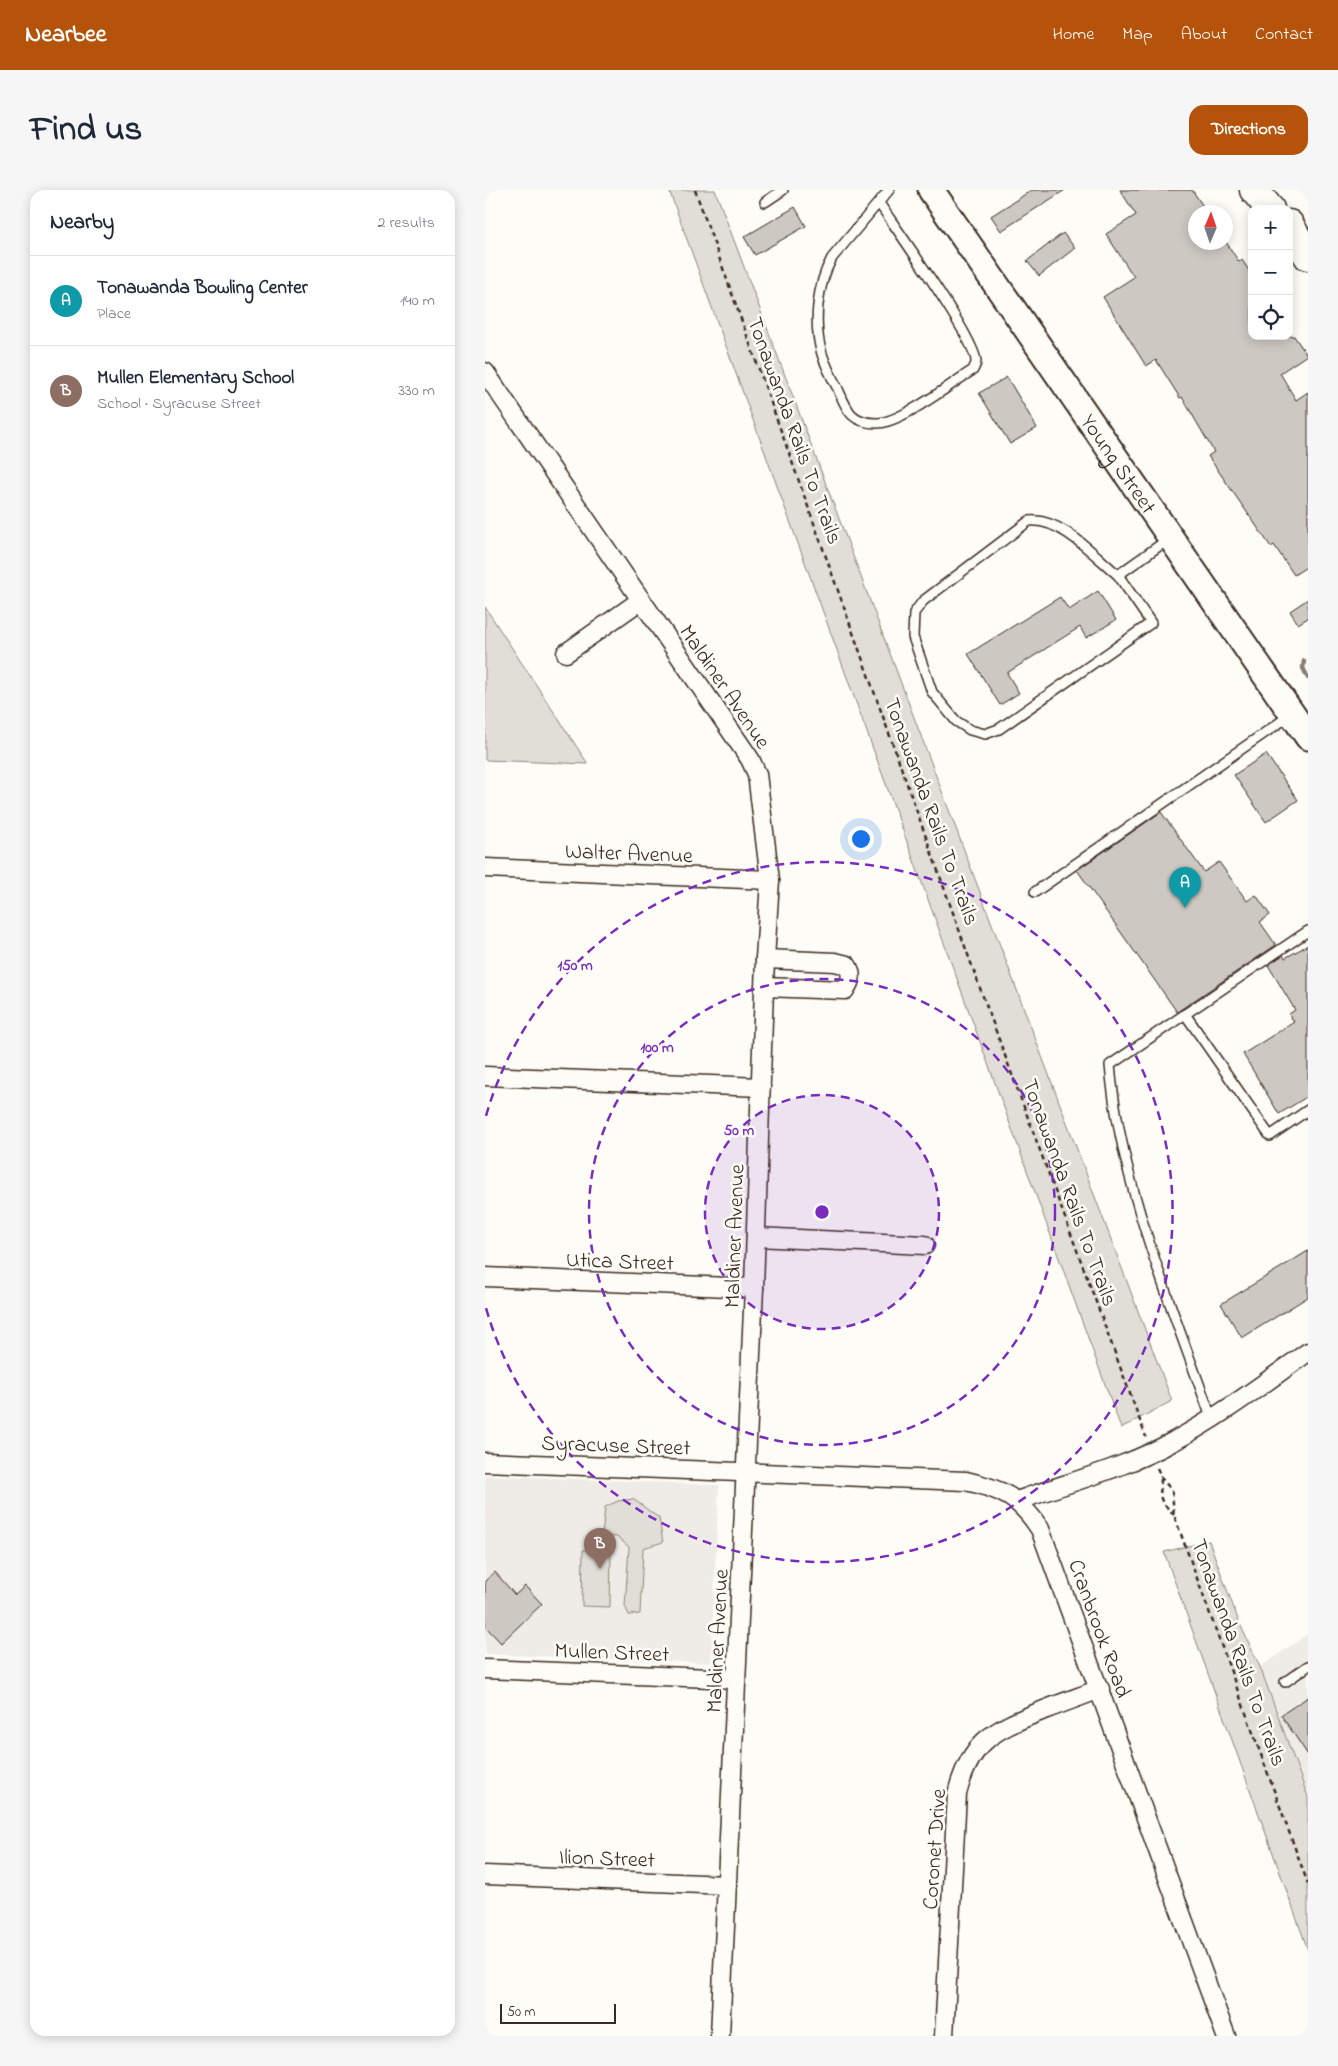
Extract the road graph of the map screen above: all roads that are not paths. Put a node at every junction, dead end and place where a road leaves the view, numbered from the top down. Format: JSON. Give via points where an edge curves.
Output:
{"nodes":[{"id":1,"x":783,"y":190,"type":"edge"},
{"id":2,"x":889,"y":190,"type":"edge"},
{"id":3,"x":931,"y":190,"type":"edge"},
{"id":4,"x":1254,"y":190,"type":"edge"},
{"id":5,"x":1270,"y":190,"type":"edge"},
{"id":6,"x":765,"y":202,"type":"dead end"},
{"id":7,"x":879,"y":203,"type":"junction"},
{"id":8,"x":1267,"y":205,"type":"edge"},
{"id":9,"x":1279,"y":205,"type":"edge"},
{"id":10,"x":485,"y":372,"type":"edge"},
{"id":11,"x":1171,"y":538,"type":"junction"},
{"id":12,"x":1118,"y":575,"type":"junction"},
{"id":13,"x":641,"y":600,"type":"junction"},
{"id":14,"x":566,"y":653,"type":"dead end"},
{"id":15,"x":1292,"y":714,"type":"junction"},
{"id":16,"x":1308,"y":737,"type":"edge"},
{"id":17,"x":485,"y":868,"type":"edge"},
{"id":18,"x":770,"y":880,"type":"junction"},
{"id":19,"x":1035,"y":892,"type":"dead end"},
{"id":20,"x":1308,"y":931,"type":"edge"},
{"id":21,"x":765,"y":959,"type":"junction"},
{"id":22,"x":764,"y":987,"type":"junction"},
{"id":23,"x":1185,"y":1014,"type":"junction"},
{"id":24,"x":485,"y":1076,"type":"edge"},
{"id":25,"x":761,"y":1087,"type":"junction"},
{"id":26,"x":1308,"y":1110,"type":"edge"},
{"id":27,"x":756,"y":1236,"type":"junction"},
{"id":28,"x":925,"y":1245,"type":"dead end"},
{"id":29,"x":485,"y":1277,"type":"edge"},
{"id":30,"x":754,"y":1288,"type":"junction"},
{"id":31,"x":1308,"y":1352,"type":"edge"},
{"id":32,"x":1212,"y":1420,"type":"junction"},
{"id":33,"x":485,"y":1462,"type":"edge"},
{"id":34,"x":746,"y":1472,"type":"junction"},
{"id":35,"x":1017,"y":1501,"type":"junction"},
{"id":36,"x":1308,"y":1666,"type":"edge"},
{"id":37,"x":485,"y":1669,"type":"edge"},
{"id":38,"x":736,"y":1679,"type":"junction"},
{"id":39,"x":1285,"y":1682,"type":"dead end"},
{"id":40,"x":1100,"y":1689,"type":"junction"},
{"id":41,"x":485,"y":1875,"type":"edge"},
{"id":42,"x":727,"y":1885,"type":"junction"},
{"id":43,"x":720,"y":2036,"type":"edge"},
{"id":44,"x":945,"y":2036,"type":"edge"},
{"id":45,"x":1226,"y":2036,"type":"edge"}],
"edges":[{"from":1,"to":6,"type":"lane"},
{"from":2,"to":7,"type":"lane"},
{"from":3,"to":11,"type":"street","name":"Young Street"},
{"from":4,"to":8,"type":"main road"},
{"from":5,"to":9,"type":"main road"},
{"from":7,"to":7,"type":"lane","via":[[825,270],[820,289],[818,324],[822,354],[849,413],[861,421],[879,423],[903,415],[973,370],[976,362],[940,292]]},
{"from":10,"to":13,"type":"street","name":"Maldiner Avenue"},
{"from":11,"to":12,"type":"lane"},
{"from":11,"to":15,"type":"street","name":"Young Street"},
{"from":12,"to":12,"type":"lane","via":[[1151,623],[999,729],[985,734],[970,730],[956,721],[933,692],[913,637],[914,613],[923,601],[1029,520],[1039,519],[1056,525]]},
{"from":13,"to":14,"type":"street"},
{"from":13,"to":18,"type":"street","name":"Maldiner Avenue","via":[[757,774]]},
{"from":15,"to":16,"type":"street","name":"Young Street"},
{"from":15,"to":19,"type":"lane"},
{"from":17,"to":18,"type":"street","name":"Walter Avenue"},
{"from":18,"to":21,"type":"street","name":"Maldiner Avenue"},
{"from":20,"to":23,"type":"lane"},
{"from":21,"to":22,"type":"street","name":"Maldiner Avenue"},
{"from":21,"to":22,"type":"street","via":[[835,962],[847,964],[851,971],[845,990]]},
{"from":22,"to":25,"type":"street","name":"Maldiner Avenue"},
{"from":23,"to":26,"type":"lane","via":[[1270,1136]]},
{"from":23,"to":32,"type":"lane","via":[[1110,1065],[1121,1144],[1138,1207]]},
{"from":24,"to":25,"type":"street"},
{"from":25,"to":27,"type":"street","name":"Maldiner Avenue"},
{"from":27,"to":28,"type":"street"},
{"from":27,"to":30,"type":"street","name":"Maldiner Avenue"},
{"from":29,"to":30,"type":"street","name":"Utica Street"},
{"from":30,"to":34,"type":"street","name":"Maldiner Avenue"},
{"from":31,"to":32,"type":"street"},
{"from":32,"to":35,"type":"street","via":[[1137,1458]]},
{"from":33,"to":34,"type":"street","name":"Syracuse Street"},
{"from":34,"to":35,"type":"street","name":"Cranbrook Road","via":[[966,1481],[987,1486]]},
{"from":34,"to":38,"type":"street","name":"Maldiner Avenue"},
{"from":35,"to":40,"type":"street","name":"Cranbrook Road","via":[[1040,1529]]},
{"from":36,"to":39,"type":"lane"},
{"from":37,"to":38,"type":"street","name":"Mullen Street"},
{"from":38,"to":42,"type":"street","name":"Maldiner Avenue"},
{"from":40,"to":44,"type":"street","name":"Coronet Drive","via":[[1005,1725],[980,1744],[961,1776],[957,1794]]},
{"from":40,"to":45,"type":"street","name":"Cranbrook Road"},
{"from":41,"to":42,"type":"street","name":"Ilion Street"},
{"from":42,"to":43,"type":"street","name":"Maldiner Avenue"}]}
